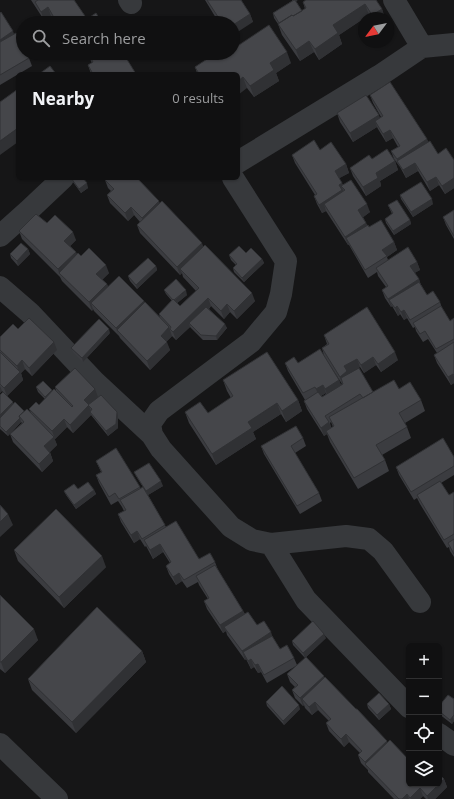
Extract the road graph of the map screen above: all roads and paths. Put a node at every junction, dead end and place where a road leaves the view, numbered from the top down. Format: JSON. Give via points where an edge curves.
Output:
{"nodes":[{"id":1,"x":394,"y":0,"type":"edge"},
{"id":2,"x":454,"y":44,"type":"edge"},
{"id":3,"x":422,"y":47,"type":"junction"},
{"id":4,"x":240,"y":161,"type":"edge"},
{"id":5,"x":61,"y":180,"type":"edge"},
{"id":6,"x":234,"y":180,"type":"edge"},
{"id":7,"x":0,"y":236,"type":"edge"},
{"id":8,"x":0,"y":287,"type":"edge"},
{"id":9,"x":152,"y":435,"type":"junction"},
{"id":10,"x":271,"y":544,"type":"junction"},
{"id":11,"x":420,"y":602,"type":"dead end"},
{"id":12,"x":406,"y":704,"type":"edge"},
{"id":13,"x":442,"y":736,"type":"edge"},
{"id":14,"x":0,"y":744,"type":"edge"},
{"id":15,"x":454,"y":745,"type":"edge"},
{"id":16,"x":57,"y":799,"type":"edge"}],
"edges":[{"from":1,"to":3,"type":"street"},
{"from":2,"to":3,"type":"street"},
{"from":3,"to":4,"type":"street"},
{"from":5,"to":7,"type":"street"},
{"from":6,"to":9,"type":"street","via":[[286,261],[276,312],[252,342],[159,411],[150,424]]},
{"from":8,"to":9,"type":"street","via":[[30,313],[94,382]]},
{"from":9,"to":10,"type":"street","via":[[161,449],[231,527],[252,540]]},
{"from":10,"to":11,"type":"street","via":[[346,536],[369,539],[383,551]]},
{"from":10,"to":12,"type":"street","via":[[306,600]]},
{"from":13,"to":15,"type":"street"},
{"from":14,"to":16,"type":"street"}]}
